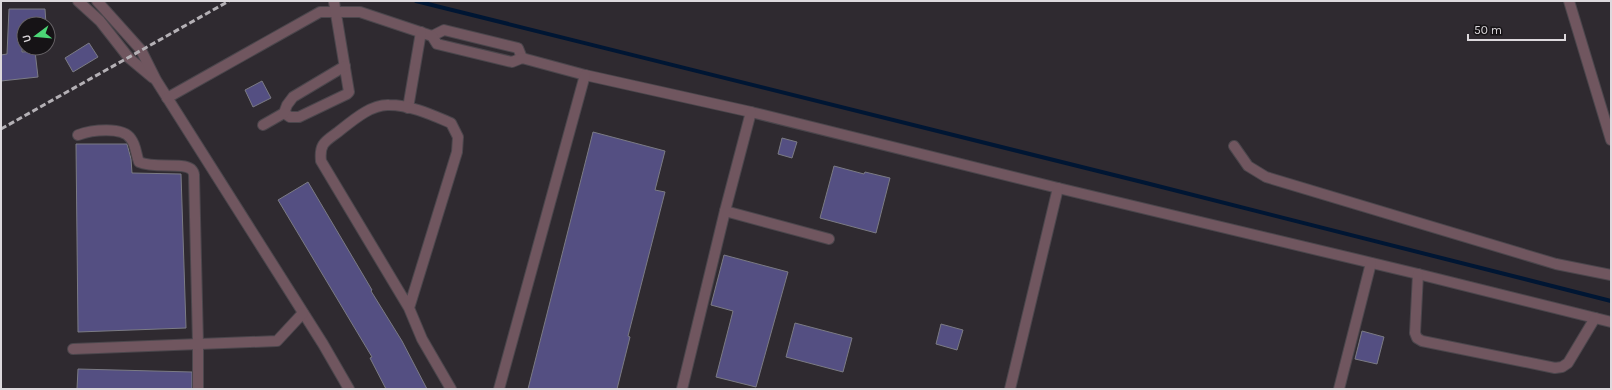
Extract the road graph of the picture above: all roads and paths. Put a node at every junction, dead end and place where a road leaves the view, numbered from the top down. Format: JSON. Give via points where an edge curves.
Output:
{"nodes":[{"id":1,"x":78,"y":1,"type":"edge"},
{"id":2,"x":97,"y":1,"type":"edge"},
{"id":3,"x":334,"y":1,"type":"edge"},
{"id":4,"x":1569,"y":1,"type":"edge"},
{"id":5,"x":320,"y":12,"type":"junction"},
{"id":6,"x":335,"y":12,"type":"junction"},
{"id":7,"x":421,"y":32,"type":"junction"},
{"id":8,"x":432,"y":36,"type":"junction"},
{"id":9,"x":522,"y":58,"type":"junction"},
{"id":10,"x":345,"y":66,"type":"junction"},
{"id":11,"x":585,"y":75,"type":"junction"},
{"id":12,"x":156,"y":80,"type":"junction"},
{"id":13,"x":168,"y":98,"type":"junction"},
{"id":14,"x":408,"y":108,"type":"junction"},
{"id":15,"x":751,"y":112,"type":"junction"},
{"id":16,"x":284,"y":113,"type":"junction"},
{"id":17,"x":263,"y":124,"type":"dead end"},
{"id":18,"x":78,"y":135,"type":"dead end"},
{"id":19,"x":1611,"y":140,"type":"edge"},
{"id":20,"x":1234,"y":146,"type":"dead end"},
{"id":21,"x":1058,"y":188,"type":"junction"},
{"id":22,"x":725,"y":211,"type":"junction"},
{"id":23,"x":829,"y":240,"type":"dead end"},
{"id":24,"x":1371,"y":263,"type":"junction"},
{"id":25,"x":1418,"y":274,"type":"junction"},
{"id":26,"x":1611,"y":275,"type":"edge"},
{"id":27,"x":409,"y":308,"type":"junction"},
{"id":28,"x":303,"y":313,"type":"junction"},
{"id":29,"x":1595,"y":318,"type":"junction"},
{"id":30,"x":1611,"y":322,"type":"edge"},
{"id":31,"x":202,"y":344,"type":"junction"},
{"id":32,"x":73,"y":349,"type":"dead end"},
{"id":33,"x":198,"y":389,"type":"edge"},
{"id":34,"x":349,"y":389,"type":"edge"},
{"id":35,"x":451,"y":389,"type":"edge"},
{"id":36,"x":499,"y":389,"type":"edge"},
{"id":37,"x":682,"y":389,"type":"edge"},
{"id":38,"x":1010,"y":389,"type":"edge"},
{"id":39,"x":1340,"y":389,"type":"edge"}],
"edges":[{"from":1,"to":12,"type":"street","via":[[100,21],[129,58]]},
{"from":2,"to":12,"type":"street","via":[[142,50]]},
{"from":3,"to":5,"type":"street"},
{"from":3,"to":6,"type":"street"},
{"from":4,"to":19,"type":"street"},
{"from":5,"to":6,"type":"street"},
{"from":5,"to":13,"type":"street"},
{"from":6,"to":7,"type":"street","via":[[360,12]]},
{"from":6,"to":10,"type":"street"},
{"from":7,"to":8,"type":"street"},
{"from":7,"to":14,"type":"street"},
{"from":8,"to":9,"type":"street","via":[[437,44],[512,62]]},
{"from":8,"to":9,"type":"street","via":[[444,30],[518,48]]},
{"from":9,"to":11,"type":"street"},
{"from":10,"to":16,"type":"street","via":[[293,97]]},
{"from":10,"to":16,"type":"street","via":[[349,88],[347,94],[299,117],[290,117]]},
{"from":11,"to":15,"type":"street"},
{"from":11,"to":36,"type":"street"},
{"from":12,"to":13,"type":"street"},
{"from":13,"to":28,"type":"street"},
{"from":14,"to":27,"type":"street","via":[[452,122],[458,137],[457,152]]},
{"from":14,"to":27,"type":"street","via":[[388,104],[374,108],[356,117],[322,144],[320,151],[321,161]]},
{"from":15,"to":21,"type":"street"},
{"from":15,"to":22,"type":"street"},
{"from":16,"to":17,"type":"street"},
{"from":18,"to":31,"type":"street","via":[[88,131],[105,130],[126,134],[133,142],[139,162],[152,166],[185,167],[193,171]]},
{"from":20,"to":26,"type":"street","via":[[1248,166],[1266,178],[1556,264]]},
{"from":21,"to":24,"type":"street"},
{"from":21,"to":38,"type":"street"},
{"from":22,"to":23,"type":"street"},
{"from":22,"to":37,"type":"street"},
{"from":24,"to":25,"type":"street"},
{"from":24,"to":39,"type":"street"},
{"from":25,"to":29,"type":"street"},
{"from":25,"to":29,"type":"street","via":[[1415,333],[1422,341],[1555,368],[1568,363]]},
{"from":27,"to":35,"type":"street","via":[[422,339]]},
{"from":28,"to":31,"type":"street","via":[[277,341]]},
{"from":28,"to":34,"type":"street"},
{"from":29,"to":30,"type":"street"},
{"from":31,"to":32,"type":"street"},
{"from":31,"to":33,"type":"street"}]}
